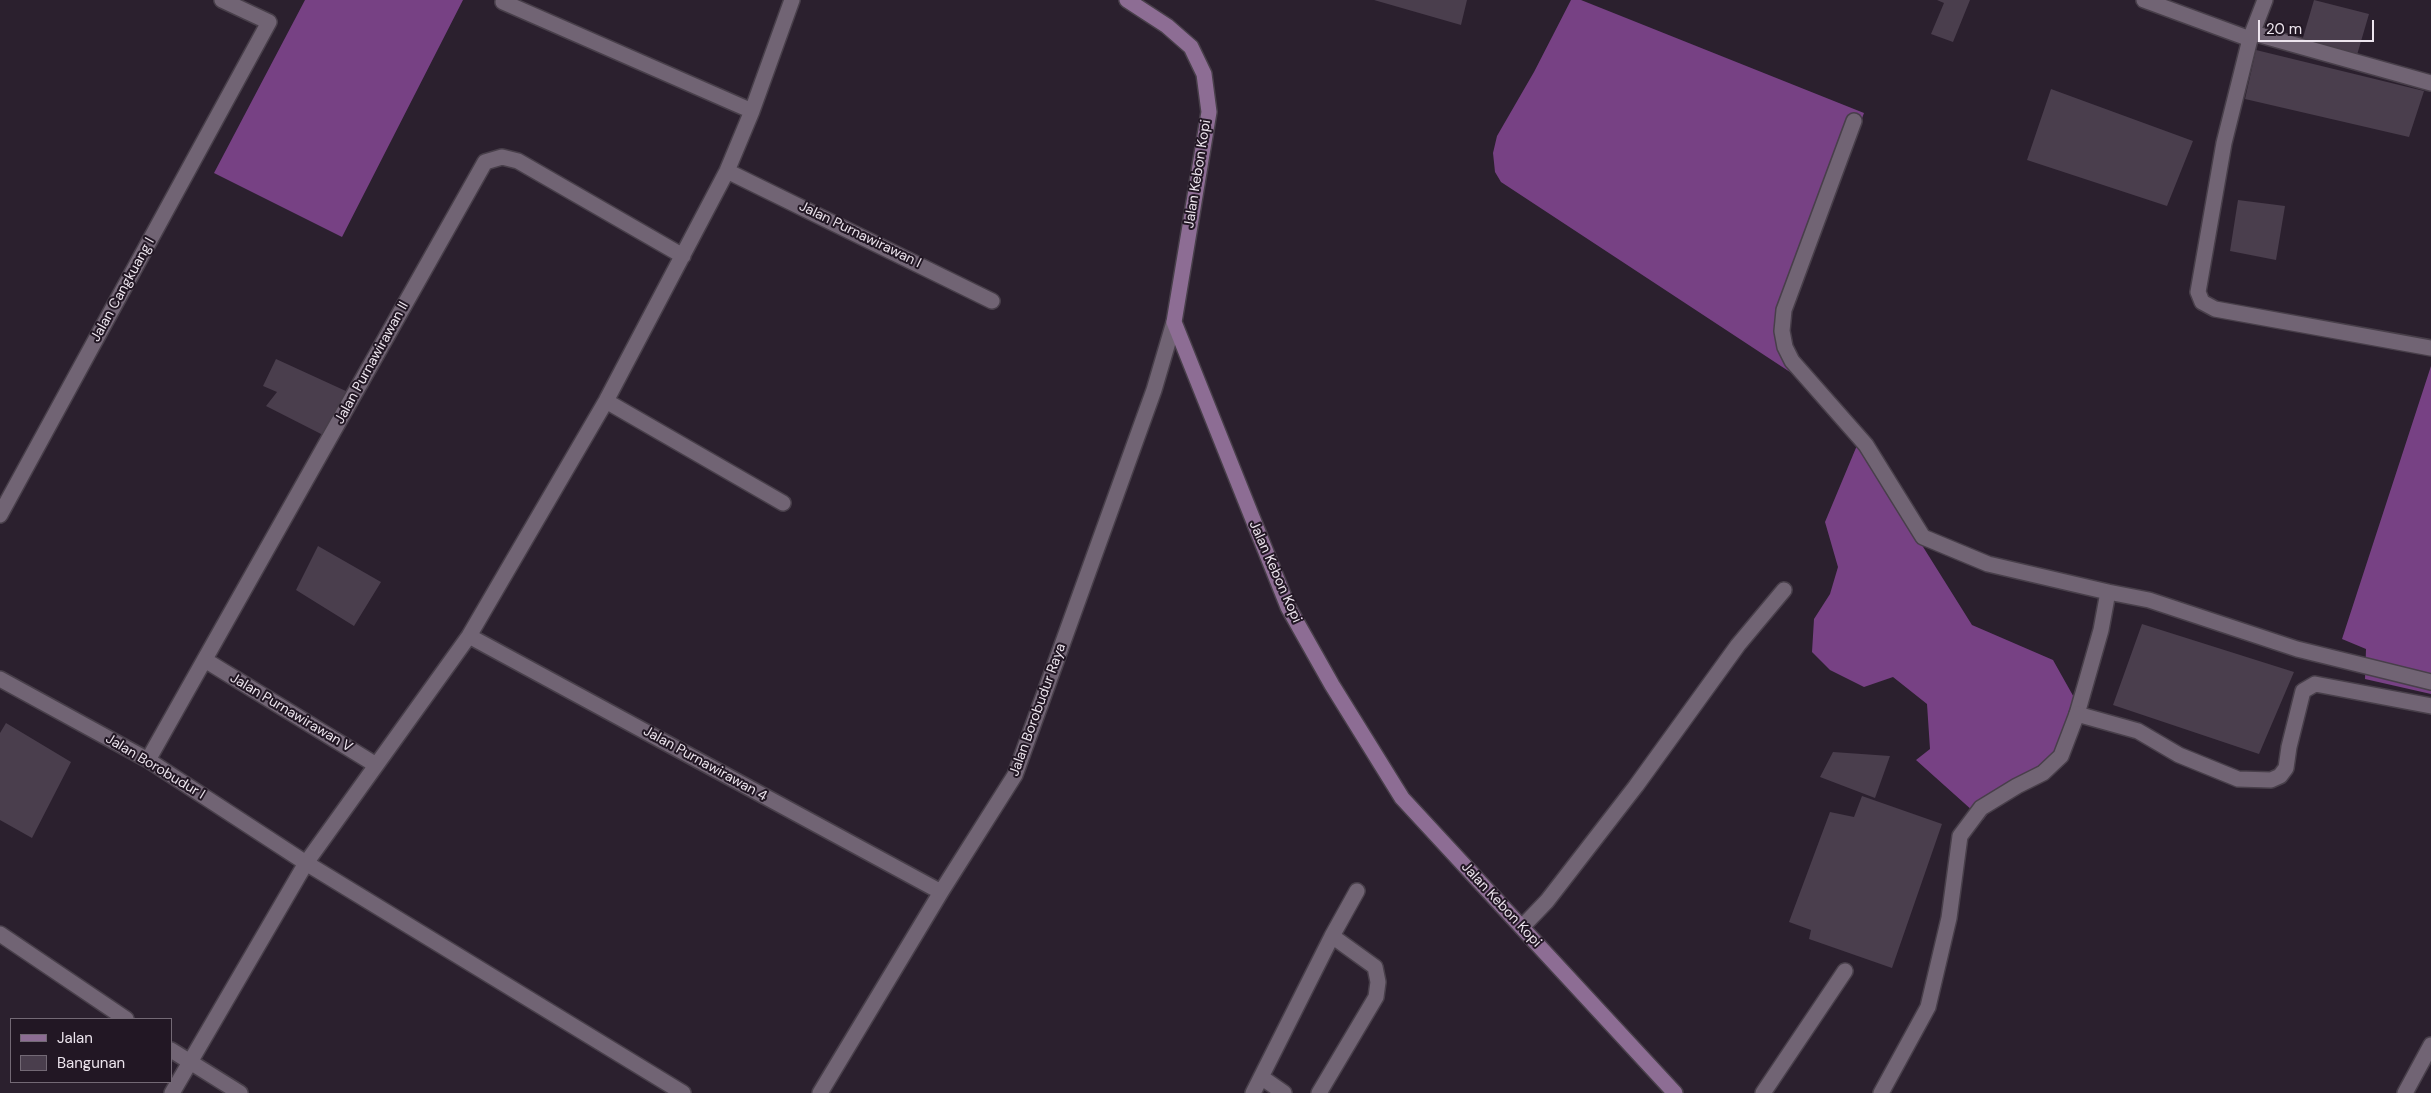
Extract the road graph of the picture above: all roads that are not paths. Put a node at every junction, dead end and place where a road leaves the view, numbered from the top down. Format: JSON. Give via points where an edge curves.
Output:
{"nodes":[{"id":1,"x":222,"y":0,"type":"edge"},
{"id":2,"x":792,"y":0,"type":"edge"},
{"id":3,"x":1128,"y":0,"type":"edge"},
{"id":4,"x":2144,"y":0,"type":"edge"},
{"id":5,"x":2265,"y":0,"type":"edge"},
{"id":6,"x":503,"y":2,"type":"dead end"},
{"id":7,"x":2252,"y":36,"type":"junction"},
{"id":8,"x":2431,"y":83,"type":"edge"},
{"id":9,"x":752,"y":111,"type":"junction"},
{"id":10,"x":1854,"y":121,"type":"dead end"},
{"id":11,"x":727,"y":171,"type":"junction"},
{"id":12,"x":683,"y":256,"type":"junction"},
{"id":13,"x":992,"y":301,"type":"dead end"},
{"id":14,"x":1174,"y":322,"type":"junction"},
{"id":15,"x":2431,"y":348,"type":"edge"},
{"id":16,"x":606,"y":401,"type":"junction"},
{"id":17,"x":783,"y":503,"type":"dead end"},
{"id":18,"x":0,"y":515,"type":"edge"},
{"id":19,"x":1784,"y":590,"type":"dead end"},
{"id":20,"x":2108,"y":592,"type":"junction"},
{"id":21,"x":469,"y":636,"type":"junction"},
{"id":22,"x":205,"y":660,"type":"junction"},
{"id":23,"x":0,"y":679,"type":"edge"},
{"id":24,"x":2431,"y":682,"type":"edge"},
{"id":25,"x":2431,"y":706,"type":"edge"},
{"id":26,"x":2077,"y":714,"type":"junction"},
{"id":27,"x":148,"y":760,"type":"junction"},
{"id":28,"x":376,"y":765,"type":"junction"},
{"id":29,"x":306,"y":862,"type":"junction"},
{"id":30,"x":1358,"y":891,"type":"dead end"},
{"id":31,"x":941,"y":892,"type":"junction"},
{"id":32,"x":1522,"y":927,"type":"junction"},
{"id":33,"x":0,"y":934,"type":"edge"},
{"id":34,"x":1332,"y":936,"type":"junction"},
{"id":35,"x":1845,"y":971,"type":"dead end"},
{"id":36,"x":125,"y":1018,"type":"edge"},
{"id":37,"x":2431,"y":1045,"type":"edge"},
{"id":38,"x":172,"y":1051,"type":"edge"},
{"id":39,"x":190,"y":1063,"type":"junction"},
{"id":40,"x":1261,"y":1077,"type":"junction"},
{"id":41,"x":172,"y":1093,"type":"edge"},
{"id":42,"x":240,"y":1093,"type":"edge"},
{"id":43,"x":683,"y":1093,"type":"edge"},
{"id":44,"x":820,"y":1093,"type":"edge"},
{"id":45,"x":1253,"y":1093,"type":"edge"},
{"id":46,"x":1284,"y":1093,"type":"edge"},
{"id":47,"x":1318,"y":1093,"type":"edge"},
{"id":48,"x":1675,"y":1093,"type":"edge"},
{"id":49,"x":1764,"y":1093,"type":"edge"},
{"id":50,"x":1881,"y":1093,"type":"edge"},
{"id":51,"x":2405,"y":1093,"type":"edge"}],
"edges":[{"from":1,"to":18,"type":"street","name":"Jalan Cangkuang I","via":[[269,22]]},
{"from":2,"to":9,"type":"street"},
{"from":3,"to":14,"type":"main road","name":"Jalan Kebon Kopi","via":[[1191,47],[1204,74],[1208,112]]},
{"from":4,"to":7,"type":"street"},
{"from":5,"to":7,"type":"street"},
{"from":6,"to":9,"type":"street"},
{"from":7,"to":8,"type":"street"},
{"from":7,"to":15,"type":"street","via":[[2224,143],[2198,292],[2202,302],[2215,309]]},
{"from":9,"to":11,"type":"street"},
{"from":10,"to":20,"type":"street","via":[[1784,310],[1782,331],[1792,361],[1866,445],[1923,537],[1988,564]]},
{"from":11,"to":12,"type":"street"},
{"from":11,"to":13,"type":"street","name":"Jalan Purnawirawan I"},
{"from":12,"to":16,"type":"street"},
{"from":12,"to":22,"type":"street","name":"Jalan Purnawirawan II","via":[[518,161],[502,157],[485,162]]},
{"from":14,"to":31,"type":"street","name":"Jalan Borobudur Raya","via":[[1154,390],[1015,776]]},
{"from":14,"to":32,"type":"main road","name":"Jalan Kebon Kopi","via":[[1288,607],[1332,684],[1402,798]]},
{"from":16,"to":17,"type":"street"},
{"from":16,"to":21,"type":"street"},
{"from":19,"to":32,"type":"street","via":[[1738,645],[1636,786],[1547,901]]},
{"from":20,"to":24,"type":"street","via":[[2149,600],[2297,649]]},
{"from":20,"to":26,"type":"street","via":[[2101,630]]},
{"from":21,"to":28,"type":"street"},
{"from":21,"to":31,"type":"street","name":"Jalan Purnawirawan 4"},
{"from":22,"to":27,"type":"street","name":"Jalan Purnawirawan II"},
{"from":22,"to":28,"type":"street","name":"Jalan Purnawirawan V"},
{"from":23,"to":27,"type":"street","name":"Jalan Borobudur I"},
{"from":25,"to":26,"type":"street","via":[[2315,684],[2302,691],[2286,768],[2271,780],[2238,779],[2179,755],[2138,731]]},
{"from":26,"to":50,"type":"street","via":[[2061,756],[2043,773],[1981,808],[1960,836],[1949,918],[1928,1006]]},
{"from":27,"to":29,"type":"street","name":"Jalan Borobudur I"},
{"from":28,"to":29,"type":"street"},
{"from":29,"to":39,"type":"street"},
{"from":29,"to":43,"type":"street","name":"Jalan Borobudur I"},
{"from":30,"to":34,"type":"street"},
{"from":31,"to":44,"type":"street","name":"Jalan Borobudur Raya"},
{"from":32,"to":48,"type":"main road","name":"Jalan Kebon Kopi"},
{"from":33,"to":36,"type":"street"},
{"from":34,"to":40,"type":"street"},
{"from":34,"to":47,"type":"street","via":[[1375,966],[1378,982],[1376,997]]},
{"from":35,"to":49,"type":"street"},
{"from":37,"to":51,"type":"street"},
{"from":38,"to":39,"type":"street"},
{"from":39,"to":41,"type":"street"},
{"from":39,"to":42,"type":"street"},
{"from":40,"to":45,"type":"street"},
{"from":40,"to":46,"type":"street"}]}
